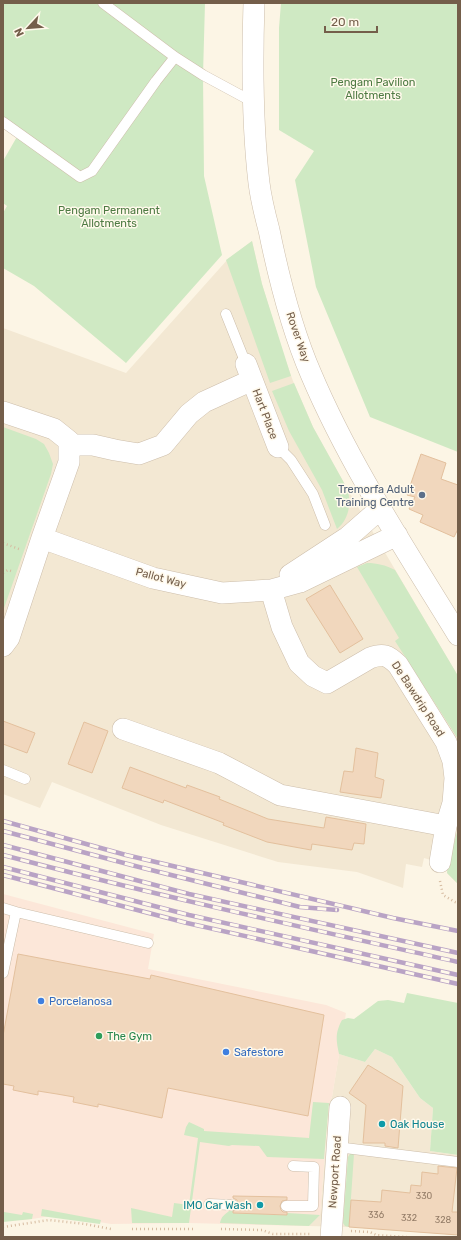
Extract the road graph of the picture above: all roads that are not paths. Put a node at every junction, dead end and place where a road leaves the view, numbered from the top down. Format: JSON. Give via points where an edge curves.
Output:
{"nodes":[{"id":1,"x":103,"y":3,"type":"edge"},
{"id":2,"x":254,"y":3,"type":"edge"},
{"id":3,"x":176,"y":57,"type":"junction"},
{"id":4,"x":253,"y":102,"type":"junction"},
{"id":5,"x":3,"y":122,"type":"edge"},
{"id":6,"x":226,"y":314,"type":"dead end"},
{"id":7,"x":249,"y":372,"type":"junction"},
{"id":8,"x":3,"y":412,"type":"edge"},
{"id":9,"x":69,"y":445,"type":"junction"},
{"id":10,"x":278,"y":447,"type":"joint"},
{"id":11,"x":381,"y":508,"type":"junction"},
{"id":12,"x":325,"y":525,"type":"dead end"},
{"id":13,"x":397,"y":535,"type":"junction"},
{"id":14,"x":48,"y":540,"type":"junction"},
{"id":15,"x":271,"y":590,"type":"junction"},
{"id":16,"x":458,"y":635,"type":"edge"},
{"id":17,"x":3,"y":646,"type":"edge"},
{"id":18,"x":123,"y":729,"type":"dead end"},
{"id":19,"x":3,"y":770,"type":"edge"},
{"id":20,"x":25,"y":779,"type":"dead end"},
{"id":21,"x":446,"y":826,"type":"junction"},
{"id":22,"x":440,"y":862,"type":"road end"},
{"id":23,"x":3,"y":908,"type":"edge"},
{"id":24,"x":16,"y":912,"type":"junction"},
{"id":25,"x":148,"y":943,"type":"dead end"},
{"id":26,"x":3,"y":973,"type":"edge"},
{"id":27,"x":340,"y":1107,"type":"dead end"},
{"id":28,"x":337,"y":1148,"type":"junction"},
{"id":29,"x":458,"y":1162,"type":"edge"},
{"id":30,"x":292,"y":1166,"type":"dead end"},
{"id":31,"x":209,"y":1204,"type":"dead end"},
{"id":32,"x":233,"y":1205,"type":"dead end"},
{"id":33,"x":286,"y":1206,"type":"dead end"},
{"id":34,"x":330,"y":1234,"type":"edge"}],
"edges":[{"from":1,"to":3,"type":"lane"},
{"from":2,"to":4,"type":"street","name":"Rover Way"},
{"from":3,"to":4,"type":"lane"},
{"from":3,"to":5,"type":"lane","via":[[92,171],[80,177]]},
{"from":4,"to":11,"type":"street","name":"Rover Way","via":[[259,185],[291,318],[310,373],[341,438]]},
{"from":6,"to":7,"type":"lane"},
{"from":7,"to":9,"type":"street","name":"Hart Place","via":[[189,414],[163,445],[139,454],[93,445]]},
{"from":7,"to":10,"type":"street","name":"Hart Place"},
{"from":8,"to":9,"type":"street","via":[[54,429],[69,440]]},
{"from":9,"to":14,"type":"street","via":[[69,462]]},
{"from":10,"to":12,"type":"lane","via":[[291,460],[313,494]]},
{"from":11,"to":13,"type":"street","name":"Rover Way"},
{"from":11,"to":15,"type":"street","via":[[348,537],[292,573]]},
{"from":13,"to":15,"type":"street","name":"Pallot Way","via":[[300,582]]},
{"from":13,"to":16,"type":"street","name":"Rover Way"},
{"from":14,"to":15,"type":"street","name":"Pallot Way","via":[[153,578],[222,593]]},
{"from":14,"to":17,"type":"street","via":[[9,638]]},
{"from":15,"to":21,"type":"street","name":"De Bawdrip Road","via":[[282,627],[292,648],[300,663],[313,676],[327,683],[376,655],[391,658],[398,665],[450,749],[455,778],[453,803]]},
{"from":18,"to":21,"type":"street","via":[[219,763],[280,795]]},
{"from":19,"to":20,"type":"lane"},
{"from":21,"to":22,"type":"street","name":"De Bawdrip Road"},
{"from":23,"to":24,"type":"lane"},
{"from":24,"to":25,"type":"lane"},
{"from":24,"to":26,"type":"lane"},
{"from":27,"to":28,"type":"street","name":"Newport Road"},
{"from":28,"to":29,"type":"lane"},
{"from":28,"to":34,"type":"street","name":"Newport Road"},
{"from":30,"to":33,"type":"lane","via":[[314,1167],[313,1206]]},
{"from":31,"to":32,"type":"lane"}]}
